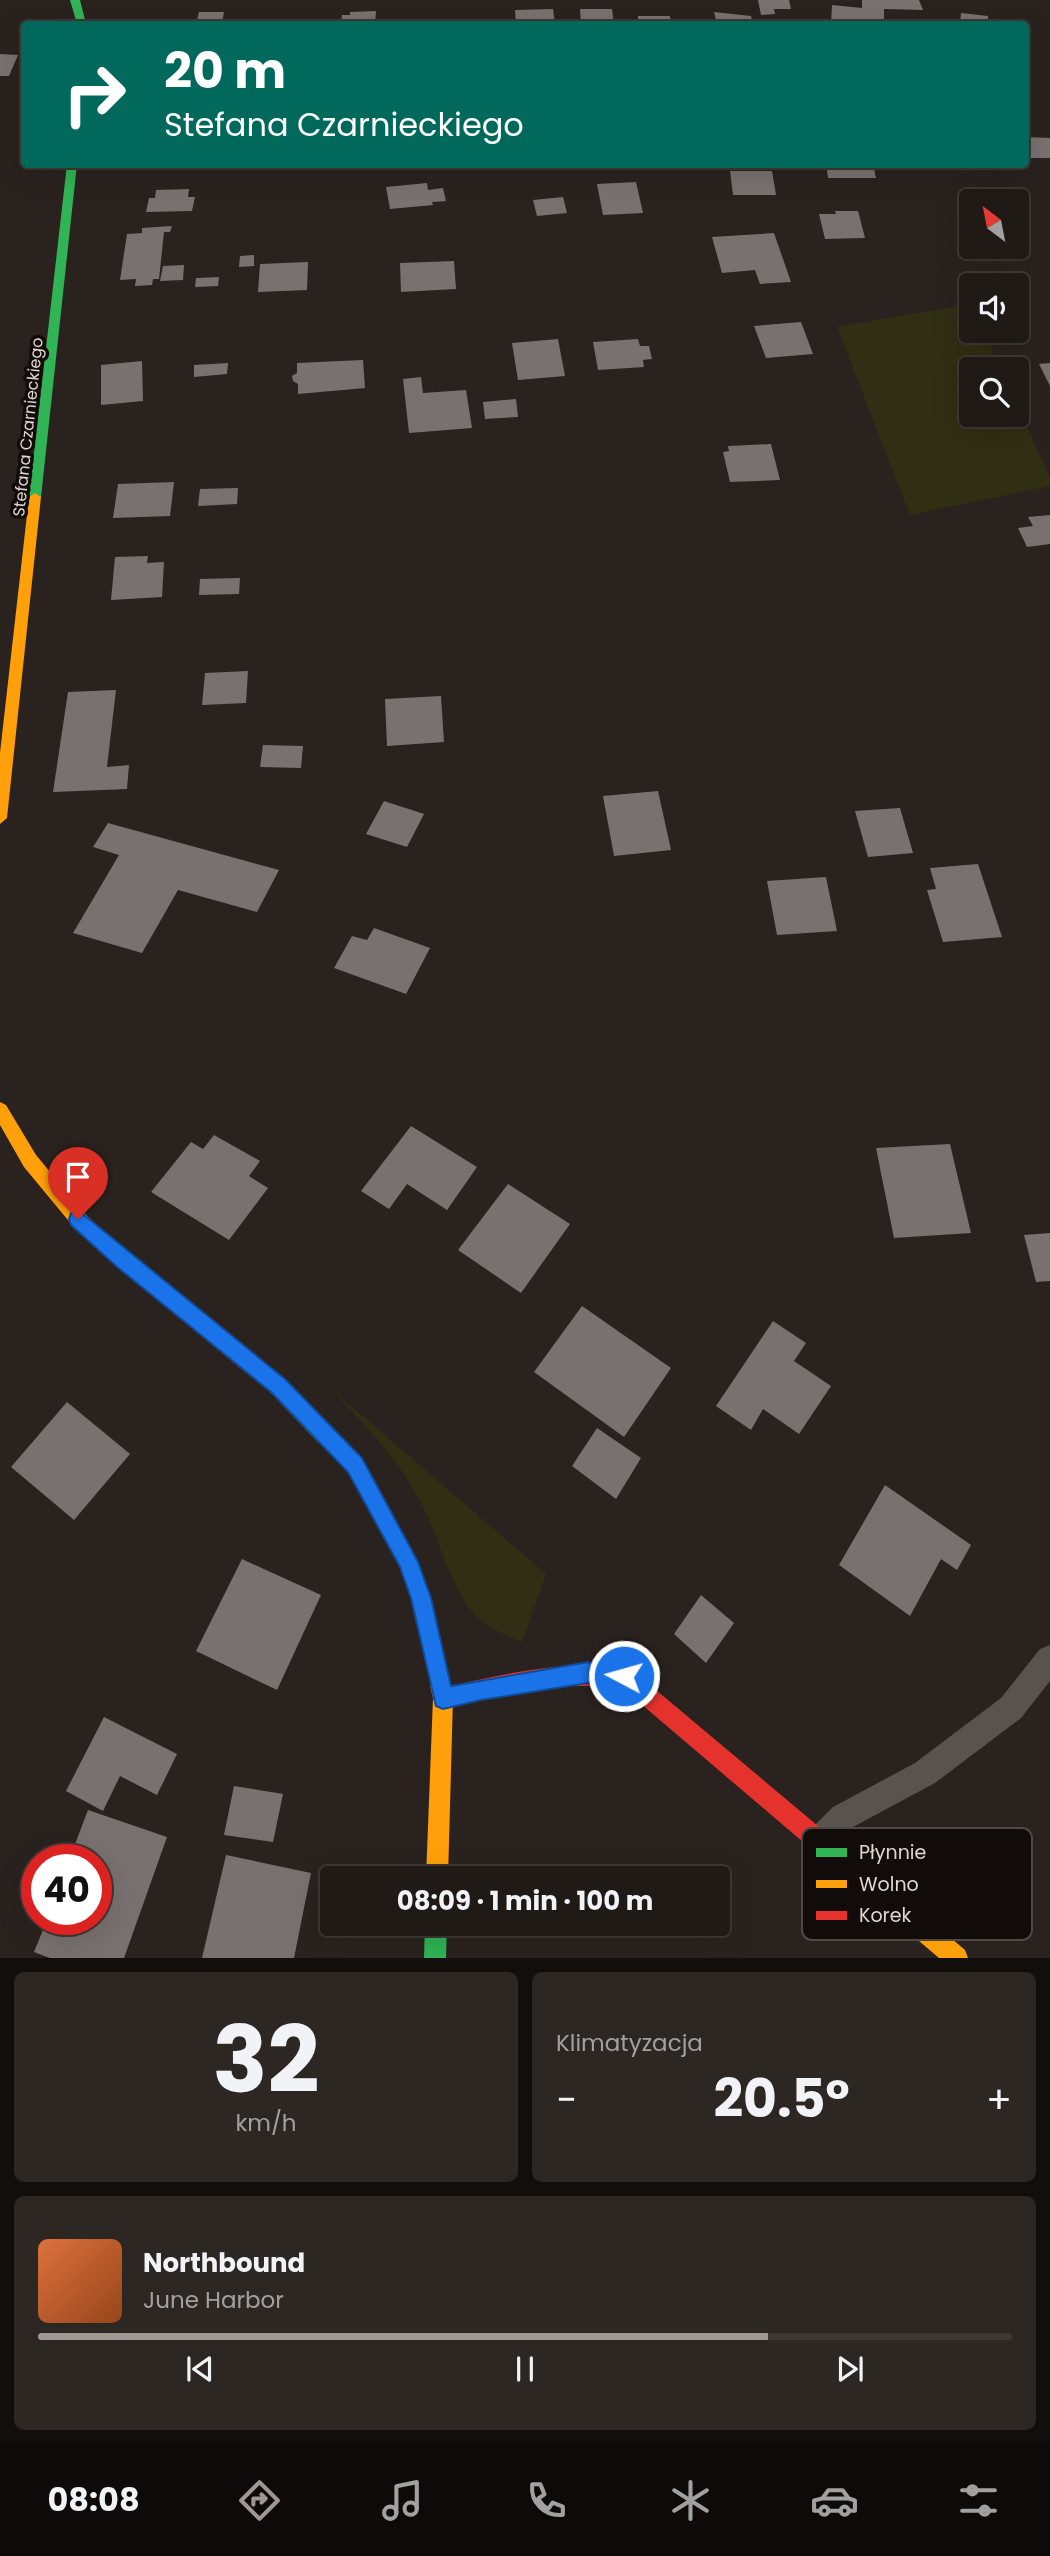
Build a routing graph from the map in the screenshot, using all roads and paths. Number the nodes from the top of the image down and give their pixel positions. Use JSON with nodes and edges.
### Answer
{"nodes":[{"id":1,"x":75,"y":0,"type":"edge"},
{"id":2,"x":81,"y":21,"type":"edge"},
{"id":3,"x":72,"y":168,"type":"edge"},
{"id":4,"x":0,"y":818,"type":"edge"},
{"id":5,"x":0,"y":1110,"type":"edge"},
{"id":6,"x":1050,"y":1659,"type":"edge"},
{"id":7,"x":443,"y":1698,"type":"junction"},
{"id":8,"x":832,"y":1828,"type":"edge"},
{"id":9,"x":802,"y":1829,"type":"edge"},
{"id":10,"x":438,"y":1866,"type":"edge"},
{"id":11,"x":436,"y":1936,"type":"edge"},
{"id":12,"x":935,"y":1940,"type":"edge"},
{"id":13,"x":435,"y":1958,"type":"edge"},
{"id":14,"x":957,"y":1958,"type":"edge"}],
"edges":[{"from":1,"to":2,"type":"street"},
{"from":3,"to":4,"type":"street","name":"Stefana Czarnieckiego"},
{"from":5,"to":7,"type":"street"},
{"from":6,"to":8,"type":"lane"},
{"from":7,"to":9,"type":"street"},
{"from":7,"to":10,"type":"street"},
{"from":11,"to":13,"type":"street"},
{"from":12,"to":14,"type":"street"}]}
